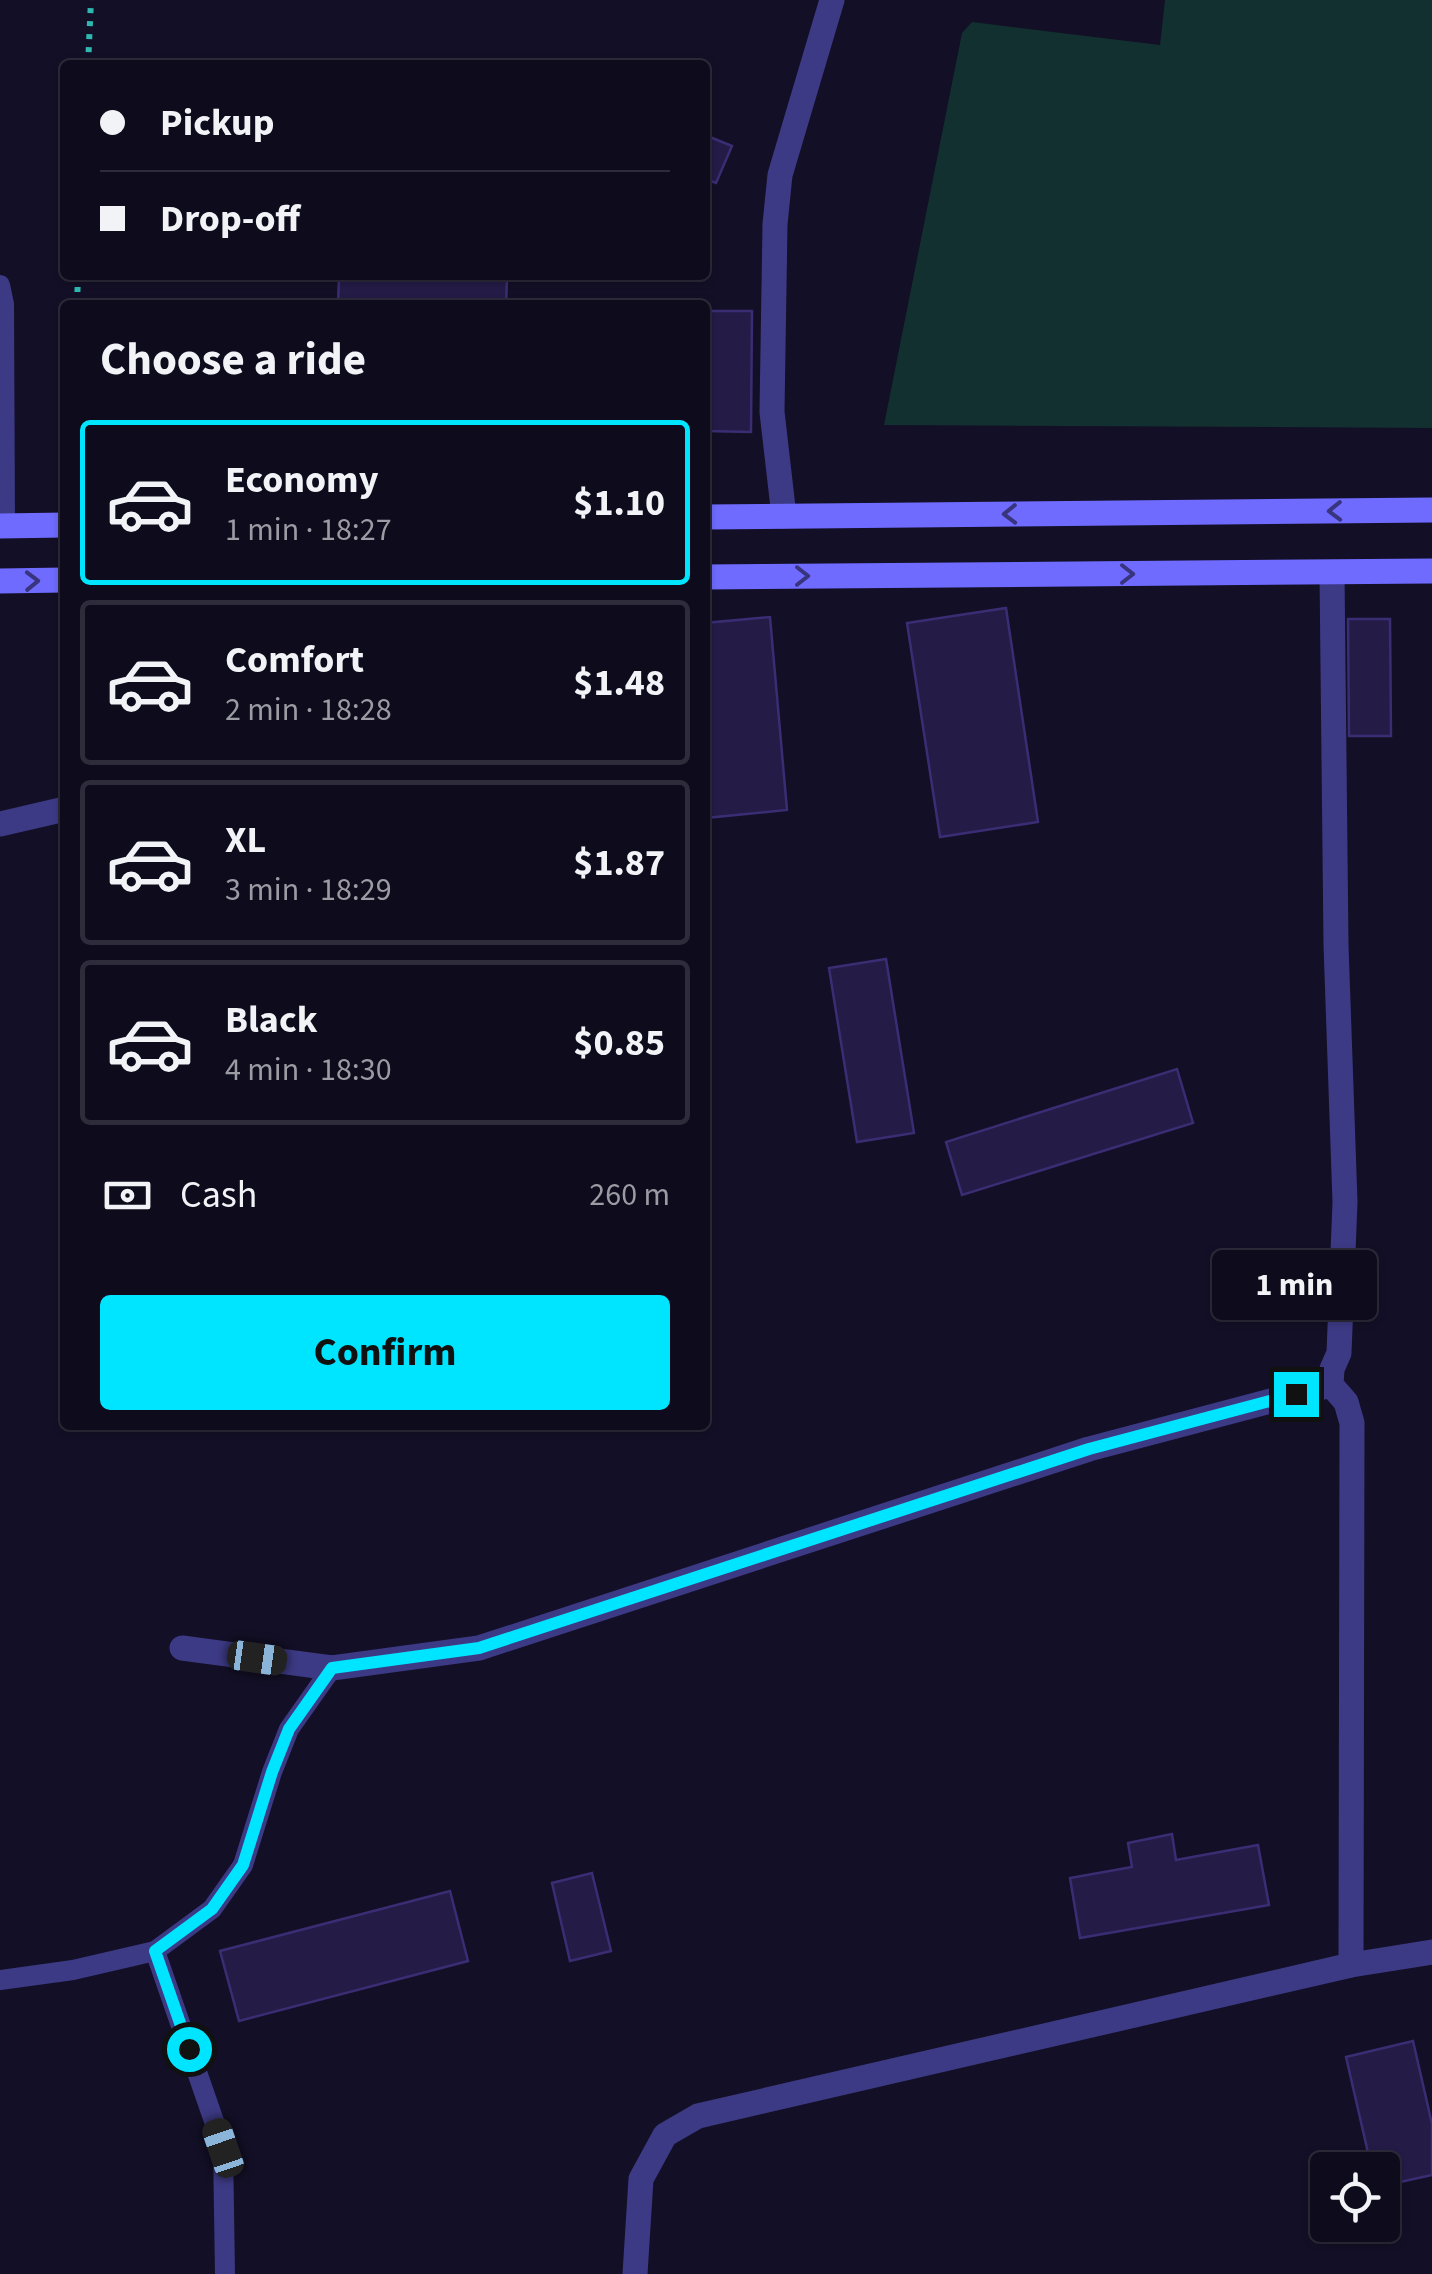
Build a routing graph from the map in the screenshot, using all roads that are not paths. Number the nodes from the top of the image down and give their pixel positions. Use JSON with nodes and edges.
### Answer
{"nodes":[{"id":1,"x":832,"y":0,"type":"edge"},
{"id":2,"x":0,"y":285,"type":"edge"},
{"id":3,"x":1432,"y":510,"type":"edge"},
{"id":4,"x":784,"y":516,"type":"junction"},
{"id":5,"x":710,"y":517,"type":"edge"},
{"id":6,"x":60,"y":525,"type":"edge"},
{"id":7,"x":3,"y":526,"type":"edge"},
{"id":8,"x":1432,"y":571,"type":"edge"},
{"id":9,"x":1332,"y":573,"type":"junction"},
{"id":10,"x":710,"y":577,"type":"edge"},
{"id":11,"x":60,"y":580,"type":"edge"},
{"id":12,"x":0,"y":581,"type":"edge"},
{"id":13,"x":60,"y":811,"type":"edge"},
{"id":14,"x":0,"y":824,"type":"edge"},
{"id":15,"x":1330,"y":1385,"type":"junction"},
{"id":16,"x":182,"y":1648,"type":"dead end"},
{"id":17,"x":332,"y":1668,"type":"junction"},
{"id":18,"x":155,"y":1951,"type":"junction"},
{"id":19,"x":1432,"y":1952,"type":"edge"},
{"id":20,"x":1351,"y":1966,"type":"junction"},
{"id":21,"x":0,"y":1980,"type":"edge"},
{"id":22,"x":225,"y":2274,"type":"edge"},
{"id":23,"x":635,"y":2274,"type":"edge"}],
"edges":[{"from":1,"to":4,"type":"street"},
{"from":2,"to":7,"type":"lane"},
{"from":3,"to":4,"type":"main road","one_way":true},
{"from":4,"to":5,"type":"main road"},
{"from":6,"to":7,"type":"main road"},
{"from":8,"to":9,"type":"main road"},
{"from":10,"to":9,"type":"main road","one_way":true},
{"from":9,"to":15,"type":"street"},
{"from":12,"to":11,"type":"main road","one_way":true},
{"from":13,"to":14,"type":"street"},
{"from":15,"to":17,"type":"street"},
{"from":15,"to":20,"type":"street"},
{"from":16,"to":17,"type":"street"},
{"from":17,"to":18,"type":"lane"},
{"from":18,"to":21,"type":"lane"},
{"from":18,"to":22,"type":"lane"},
{"from":19,"to":20,"type":"street"},
{"from":20,"to":23,"type":"street"}]}
